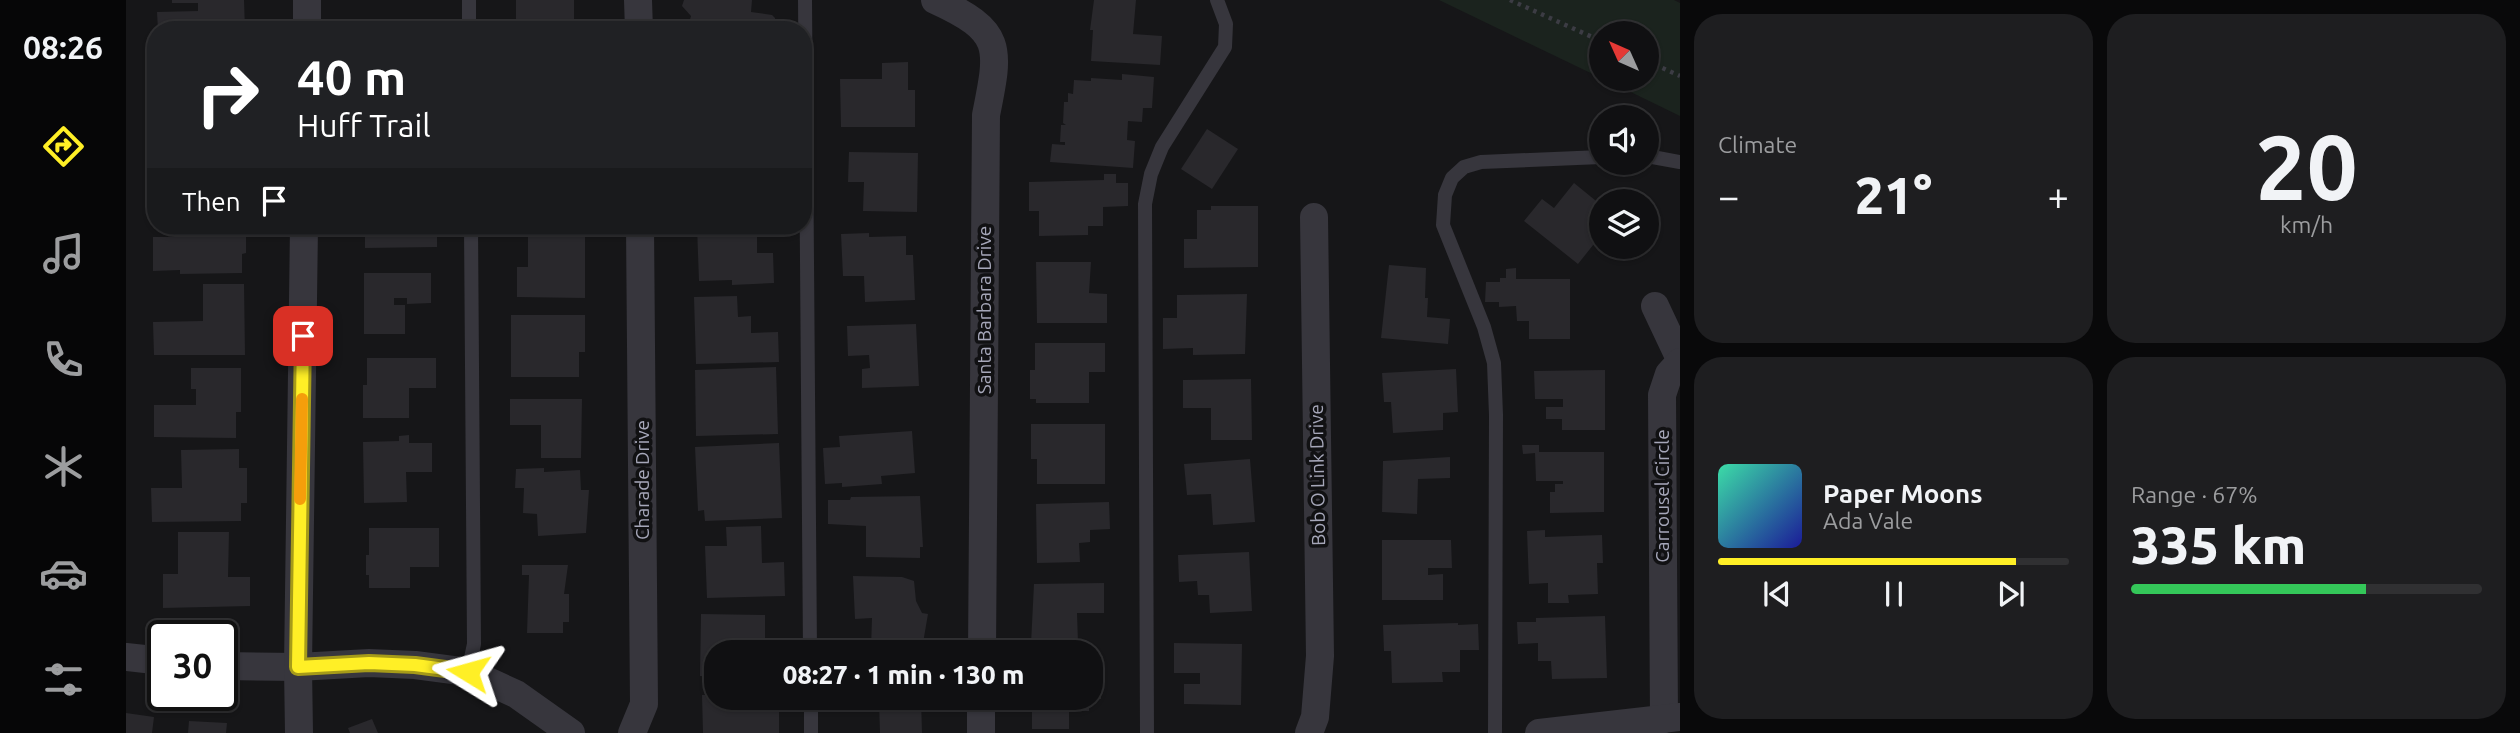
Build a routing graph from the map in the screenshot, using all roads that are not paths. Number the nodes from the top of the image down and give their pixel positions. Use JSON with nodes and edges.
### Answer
{"nodes":[{"id":1,"x":307,"y":0,"type":"edge"},
{"id":2,"x":468,"y":0,"type":"edge"},
{"id":3,"x":639,"y":0,"type":"edge"},
{"id":4,"x":805,"y":0,"type":"edge"},
{"id":5,"x":935,"y":0,"type":"edge"},
{"id":6,"x":1217,"y":0,"type":"edge"},
{"id":7,"x":307,"y":21,"type":"edge"},
{"id":8,"x":469,"y":21,"type":"edge"},
{"id":9,"x":639,"y":21,"type":"edge"},
{"id":10,"x":805,"y":21,"type":"edge"},
{"id":11,"x":1589,"y":158,"type":"edge"},
{"id":12,"x":1659,"y":158,"type":"edge"},
{"id":13,"x":1680,"y":162,"type":"edge"},
{"id":14,"x":1314,"y":217,"type":"dead end"},
{"id":15,"x":304,"y":235,"type":"edge"},
{"id":16,"x":471,"y":235,"type":"edge"},
{"id":17,"x":640,"y":235,"type":"edge"},
{"id":18,"x":807,"y":235,"type":"edge"},
{"id":19,"x":1655,"y":306,"type":"dead end"},
{"id":20,"x":1680,"y":361,"type":"edge"},
{"id":21,"x":810,"y":640,"type":"edge"},
{"id":22,"x":982,"y":640,"type":"edge"},
{"id":23,"x":126,"y":657,"type":"edge"},
{"id":24,"x":147,"y":659,"type":"edge"},
{"id":25,"x":238,"y":666,"type":"edge"},
{"id":26,"x":298,"y":667,"type":"junction"},
{"id":27,"x":468,"y":672,"type":"junction"},
{"id":28,"x":811,"y":710,"type":"edge"},
{"id":29,"x":981,"y":710,"type":"edge"},
{"id":30,"x":1672,"y":718,"type":"edge"},
{"id":31,"x":299,"y":733,"type":"edge"},
{"id":32,"x":571,"y":733,"type":"edge"},
{"id":33,"x":632,"y":733,"type":"edge"},
{"id":34,"x":811,"y":733,"type":"edge"},
{"id":35,"x":981,"y":733,"type":"edge"},
{"id":36,"x":1147,"y":733,"type":"edge"},
{"id":37,"x":1309,"y":733,"type":"edge"},
{"id":38,"x":1495,"y":733,"type":"edge"},
{"id":39,"x":1539,"y":733,"type":"edge"}],
"edges":[{"from":1,"to":7,"type":"street"},
{"from":2,"to":8,"type":"lane"},
{"from":3,"to":9,"type":"street"},
{"from":4,"to":10,"type":"lane"},
{"from":5,"to":22,"type":"street","name":"Santa Barbara Drive"},
{"from":6,"to":36,"type":"lane"},
{"from":11,"to":38,"type":"lane"},
{"from":12,"to":13,"type":"lane"},
{"from":14,"to":37,"type":"street","name":"Bob O Link Drive"},
{"from":15,"to":26,"type":"street"},
{"from":16,"to":27,"type":"lane"},
{"from":17,"to":33,"type":"street","name":"Charade Drive"},
{"from":18,"to":21,"type":"lane"},
{"from":19,"to":20,"type":"street","name":"Carrousel Circle"},
{"from":20,"to":30,"type":"street","name":"Carrousel Circle"},
{"from":23,"to":24,"type":"street"},
{"from":25,"to":26,"type":"street"},
{"from":26,"to":27,"type":"street"},
{"from":26,"to":31,"type":"street"},
{"from":27,"to":32,"type":"street"},
{"from":28,"to":34,"type":"lane"},
{"from":29,"to":35,"type":"street"},
{"from":30,"to":39,"type":"street"}]}
